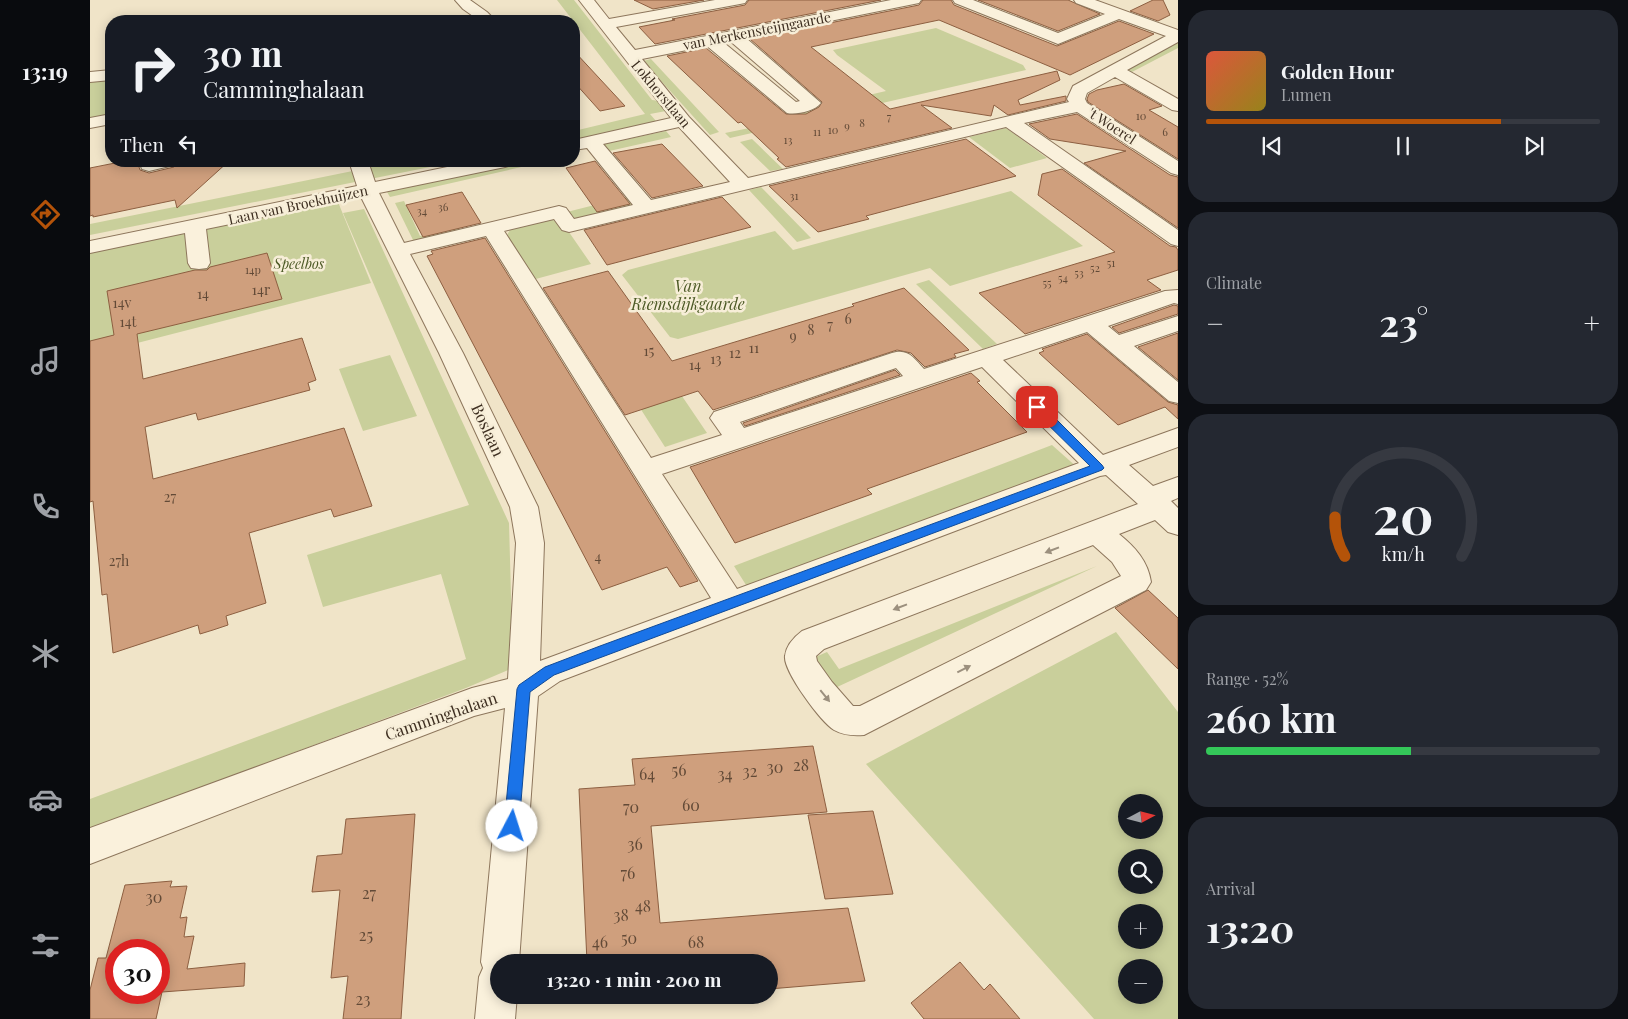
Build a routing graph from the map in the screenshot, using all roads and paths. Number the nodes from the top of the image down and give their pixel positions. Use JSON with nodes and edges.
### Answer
{"nodes":[{"id":1,"x":462,"y":0,"type":"edge"},
{"id":2,"x":586,"y":0,"type":"edge"},
{"id":3,"x":740,"y":0,"type":"edge"},
{"id":4,"x":914,"y":0,"type":"edge"},
{"id":5,"x":960,"y":0,"type":"edge"},
{"id":6,"x":987,"y":0,"type":"edge"},
{"id":7,"x":1081,"y":0,"type":"edge"},
{"id":8,"x":1117,"y":14,"type":"junction"},
{"id":9,"x":483,"y":15,"type":"edge"},
{"id":10,"x":604,"y":24,"type":"junction"},
{"id":11,"x":1073,"y":33,"type":"junction"},
{"id":12,"x":734,"y":36,"type":"junction"},
{"id":13,"x":1178,"y":36,"type":"edge"},
{"id":14,"x":710,"y":40,"type":"junction"},
{"id":15,"x":630,"y":56,"type":"junction"},
{"id":16,"x":1114,"y":70,"type":"junction"},
{"id":17,"x":105,"y":76,"type":"edge"},
{"id":18,"x":90,"y":77,"type":"edge"},
{"id":19,"x":1080,"y":106,"type":"junction"},
{"id":20,"x":1178,"y":106,"type":"edge"},
{"id":21,"x":105,"y":120,"type":"edge"},
{"id":22,"x":683,"y":121,"type":"junction"},
{"id":23,"x":1011,"y":122,"type":"junction"},
{"id":24,"x":90,"y":123,"type":"edge"},
{"id":25,"x":583,"y":144,"type":"edge"},
{"id":26,"x":361,"y":167,"type":"edge"},
{"id":27,"x":468,"y":167,"type":"edge"},
{"id":28,"x":1178,"y":169,"type":"edge"},
{"id":29,"x":742,"y":183,"type":"junction"},
{"id":30,"x":368,"y":191,"type":"junction"},
{"id":31,"x":640,"y":200,"type":"junction"},
{"id":32,"x":195,"y":227,"type":"junction"},
{"id":33,"x":491,"y":228,"type":"junction"},
{"id":34,"x":1178,"y":240,"type":"edge"},
{"id":35,"x":90,"y":247,"type":"edge"},
{"id":36,"x":397,"y":252,"type":"junction"},
{"id":37,"x":199,"y":263,"type":"dead end"},
{"id":38,"x":1178,"y":297,"type":"edge"},
{"id":39,"x":1178,"y":323,"type":"edge"},
{"id":40,"x":1092,"y":324,"type":"junction"},
{"id":41,"x":1116,"y":344,"type":"junction"},
{"id":42,"x":986,"y":357,"type":"junction"},
{"id":43,"x":1178,"y":395,"type":"edge"},
{"id":44,"x":1178,"y":437,"type":"edge"},
{"id":45,"x":1104,"y":465,"type":"junction"},
{"id":46,"x":644,"y":470,"type":"junction"},
{"id":47,"x":1178,"y":487,"type":"edge"},
{"id":48,"x":1162,"y":510,"type":"edge"},
{"id":49,"x":1098,"y":532,"type":"junction"},
{"id":50,"x":730,"y":603,"type":"junction"},
{"id":51,"x":523,"y":689,"type":"junction"},
{"id":52,"x":90,"y":846,"type":"edge"},
{"id":53,"x":501,"y":954,"type":"edge"},
{"id":54,"x":496,"y":1004,"type":"edge"},
{"id":55,"x":495,"y":1019,"type":"edge"}],
"edges":[{"from":1,"to":9,"type":"street"},
{"from":2,"to":10,"type":"street","name":"Lokhorstlaan"},
{"from":3,"to":10,"type":"street"},
{"from":4,"to":12,"type":"street","name":"van Merkensteijngaarde"},
{"from":5,"to":11,"type":"street"},
{"from":6,"to":11,"type":"street"},
{"from":7,"to":8,"type":"street"},
{"from":8,"to":11,"type":"street"},
{"from":8,"to":13,"type":"street"},
{"from":10,"to":15,"type":"street","name":"Lokhorstlaan"},
{"from":12,"to":14,"type":"street","name":"van Merkensteijngaarde"},
{"from":12,"to":14,"type":"street"},
{"from":13,"to":16,"type":"street","name":"'t Woerel"},
{"from":14,"to":15,"type":"street","name":"van Merkensteijngaarde"},
{"from":15,"to":22,"type":"street","name":"Lokhorstlaan"},
{"from":16,"to":19,"type":"street","name":"'t Woerel"},
{"from":16,"to":20,"type":"street"},
{"from":17,"to":18,"type":"street"},
{"from":19,"to":23,"type":"street"},
{"from":19,"to":28,"type":"street","name":"'t Woerel"},
{"from":21,"to":24,"type":"street"},
{"from":22,"to":25,"type":"street"},
{"from":22,"to":29,"type":"street","name":"Lokhorstlaan"},
{"from":23,"to":29,"type":"street"},
{"from":23,"to":34,"type":"street"},
{"from":25,"to":31,"type":"street"},
{"from":26,"to":30,"type":"street","name":"Boslaan"},
{"from":27,"to":30,"type":"street","name":"Laan van Broekhuijzen"},
{"from":29,"to":31,"type":"street"},
{"from":30,"to":32,"type":"street","name":"Laan van Broekhuijzen"},
{"from":30,"to":36,"type":"street","name":"Boslaan"},
{"from":31,"to":33,"type":"street"},
{"from":32,"to":35,"type":"street","name":"Laan van Broekhuijzen"},
{"from":32,"to":37,"type":"street"},
{"from":33,"to":36,"type":"street"},
{"from":33,"to":46,"type":"street"},
{"from":36,"to":51,"type":"street","name":"Boslaan"},
{"from":38,"to":40,"type":"street"},
{"from":39,"to":41,"type":"street"},
{"from":40,"to":41,"type":"street"},
{"from":40,"to":42,"type":"street"},
{"from":41,"to":43,"type":"street"},
{"from":42,"to":45,"type":"street"},
{"from":42,"to":46,"type":"street"},
{"from":44,"to":45,"type":"street","name":"Camminghalaan"},
{"from":45,"to":48,"type":"street"},
{"from":45,"to":50,"type":"street","name":"Camminghalaan"},
{"from":46,"to":50,"type":"street"},
{"from":47,"to":48,"type":"street"},
{"from":48,"to":49,"type":"street"},
{"from":49,"to":49,"type":"street","one_way":true},
{"from":50,"to":51,"type":"street","name":"Camminghalaan"},
{"from":51,"to":52,"type":"street","name":"Camminghalaan"},
{"from":51,"to":53,"type":"street","name":"Boslaan"},
{"from":54,"to":55,"type":"street"}]}
